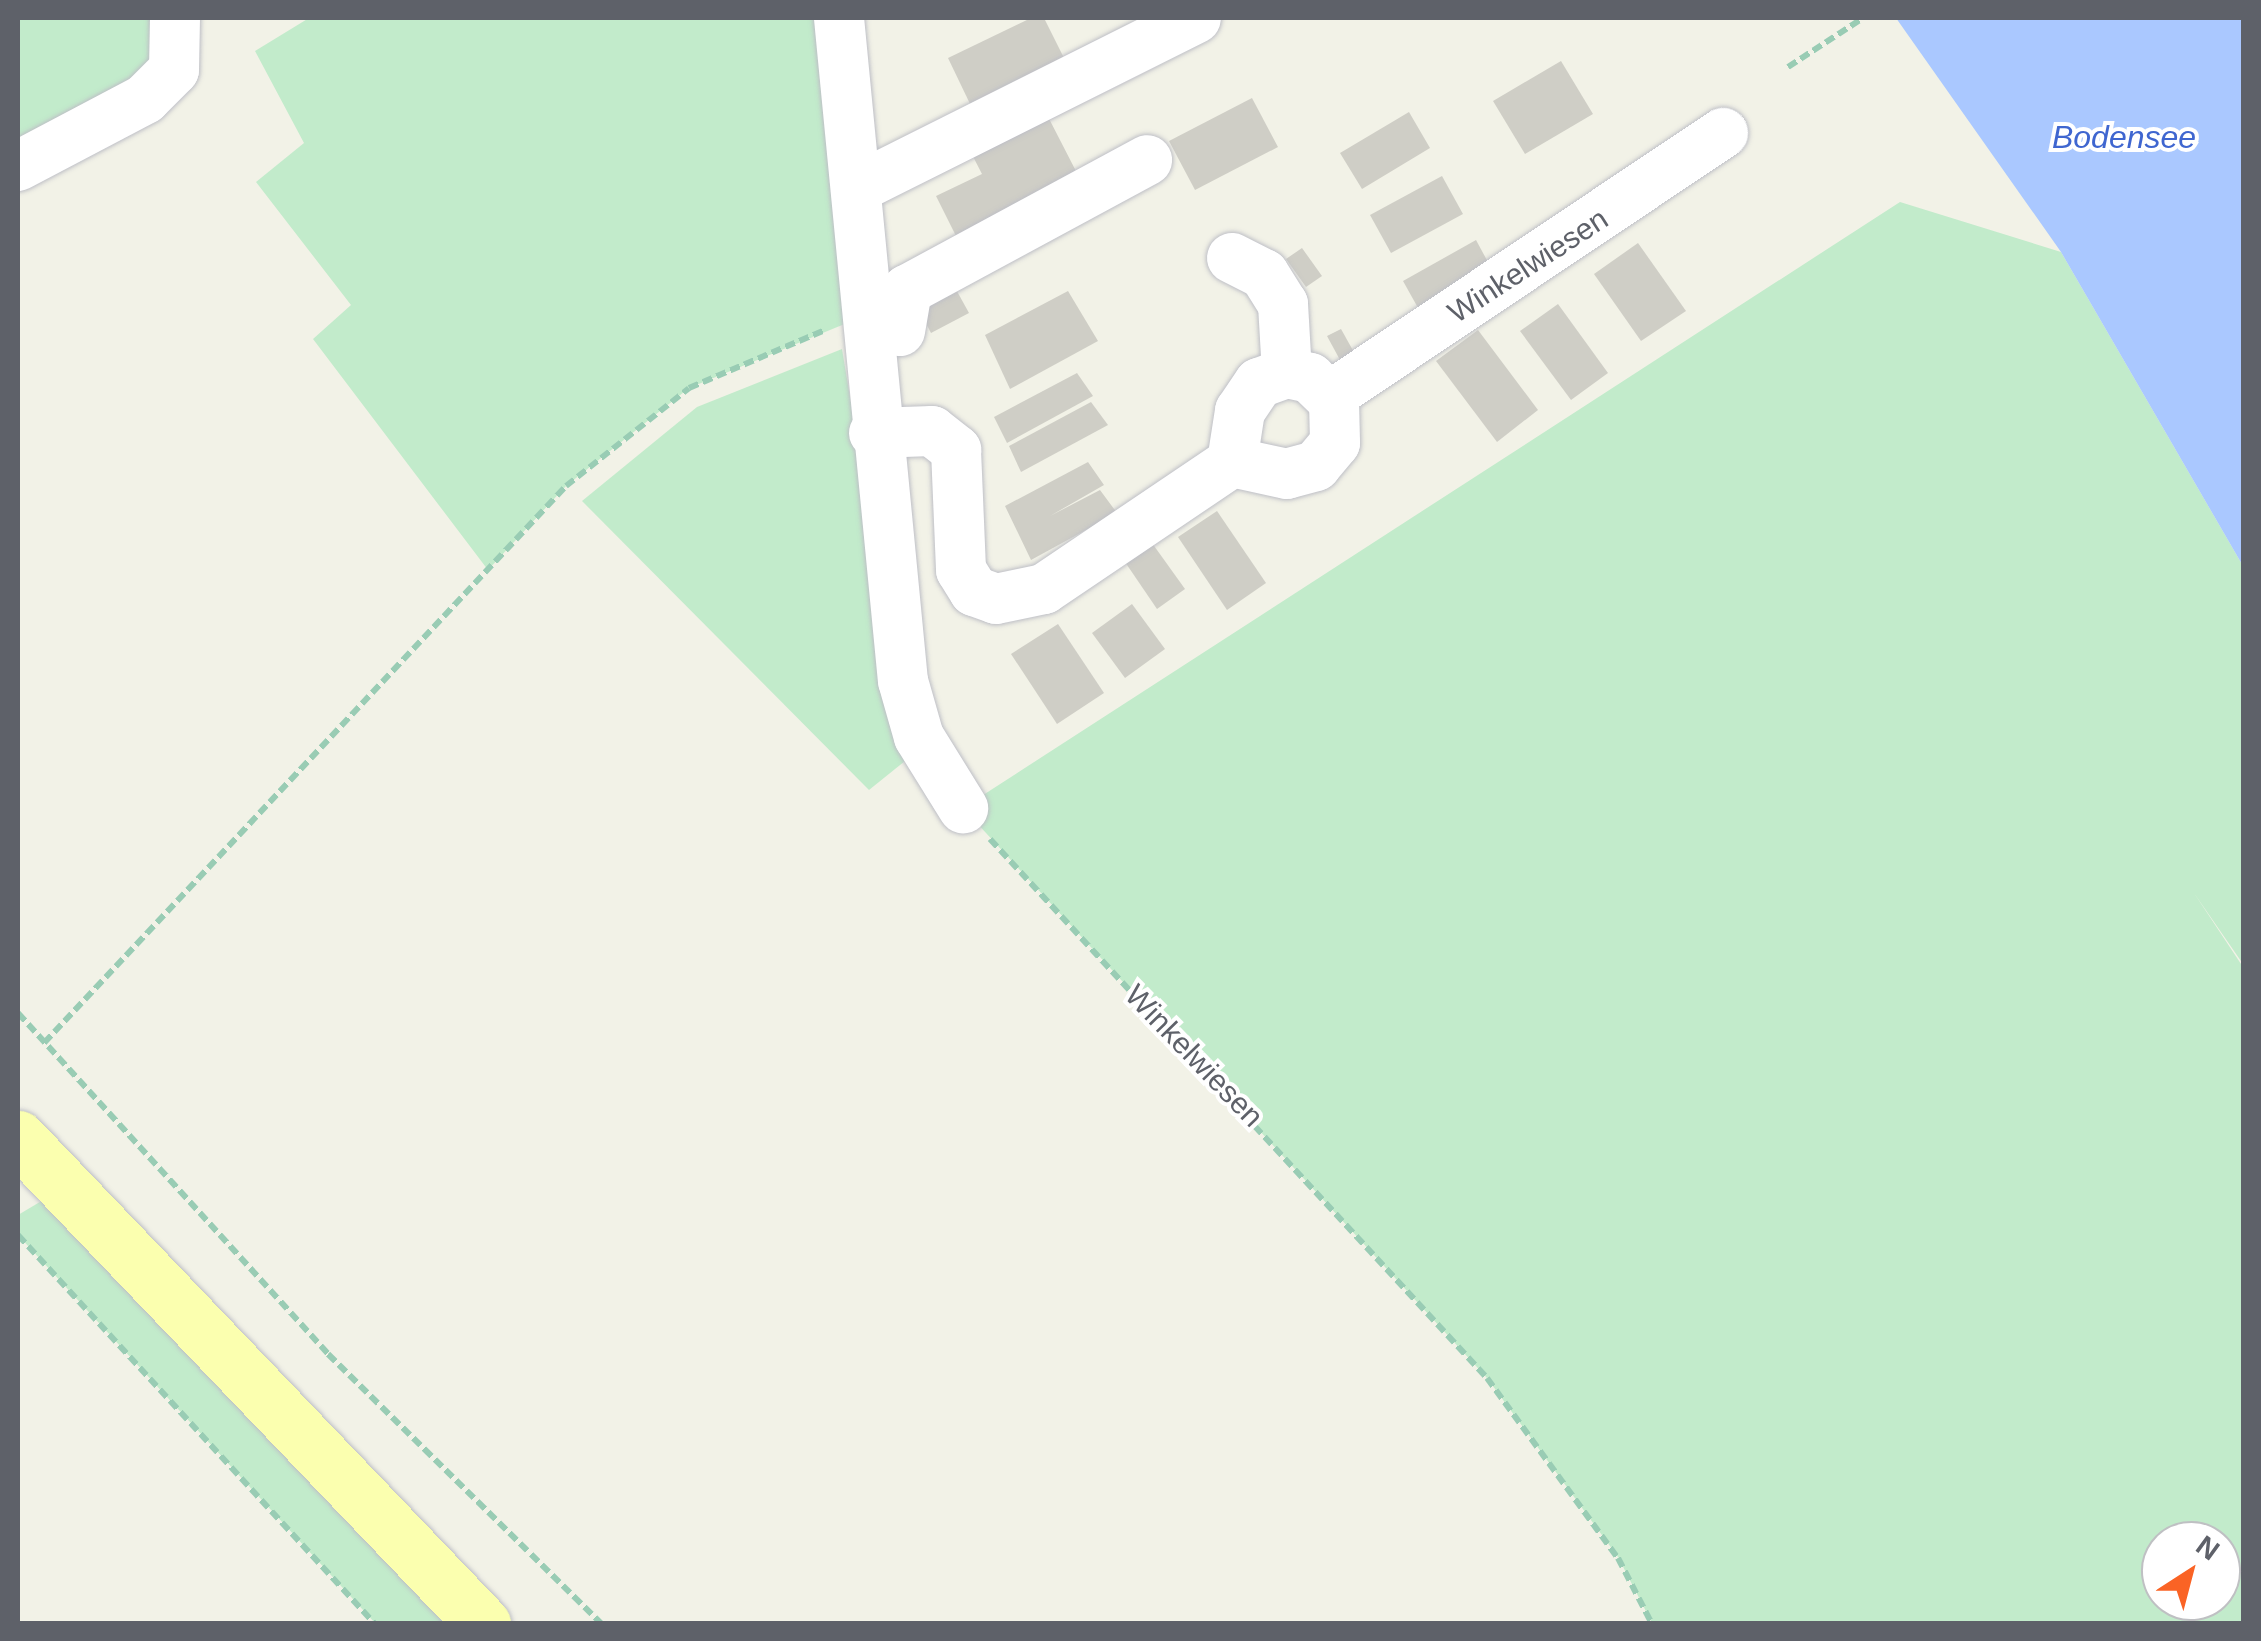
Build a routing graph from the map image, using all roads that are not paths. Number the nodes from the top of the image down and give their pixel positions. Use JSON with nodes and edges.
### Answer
{"nodes":[{"id":1,"x":175,"y":18,"type":"edge"},
{"id":2,"x":840,"y":18,"type":"edge"},
{"id":3,"x":1196,"y":18,"type":"edge"},
{"id":4,"x":1723,"y":133,"type":"dead end"},
{"id":5,"x":1148,"y":160,"type":"dead end"},
{"id":6,"x":18,"y":166,"type":"edge"},
{"id":7,"x":857,"y":188,"type":"junction"},
{"id":8,"x":1232,"y":258,"type":"dead end"},
{"id":9,"x":882,"y":324,"type":"junction"},
{"id":10,"x":1287,"y":373,"type":"junction"},
{"id":11,"x":1330,"y":396,"type":"junction"},
{"id":12,"x":874,"y":432,"type":"junction"},
{"id":13,"x":1232,"y":462,"type":"junction"},
{"id":14,"x":963,"y":808,"type":"road end"},
{"id":15,"x":18,"y":1138,"type":"edge"},
{"id":16,"x":482,"y":1624,"type":"edge"}],
"edges":[{"from":1,"to":6,"type":"street"},
{"from":2,"to":7,"type":"street"},
{"from":3,"to":7,"type":"street"},
{"from":4,"to":11,"type":"street","name":"Winkelwiesen"},
{"from":5,"to":9,"type":"street"},
{"from":7,"to":9,"type":"street"},
{"from":8,"to":10,"type":"street"},
{"from":9,"to":12,"type":"street"},
{"from":10,"to":11,"type":"street"},
{"from":10,"to":13,"type":"street"},
{"from":11,"to":13,"type":"street"},
{"from":12,"to":13,"type":"street"},
{"from":12,"to":14,"type":"street"},
{"from":15,"to":16,"type":"main road"}]}
